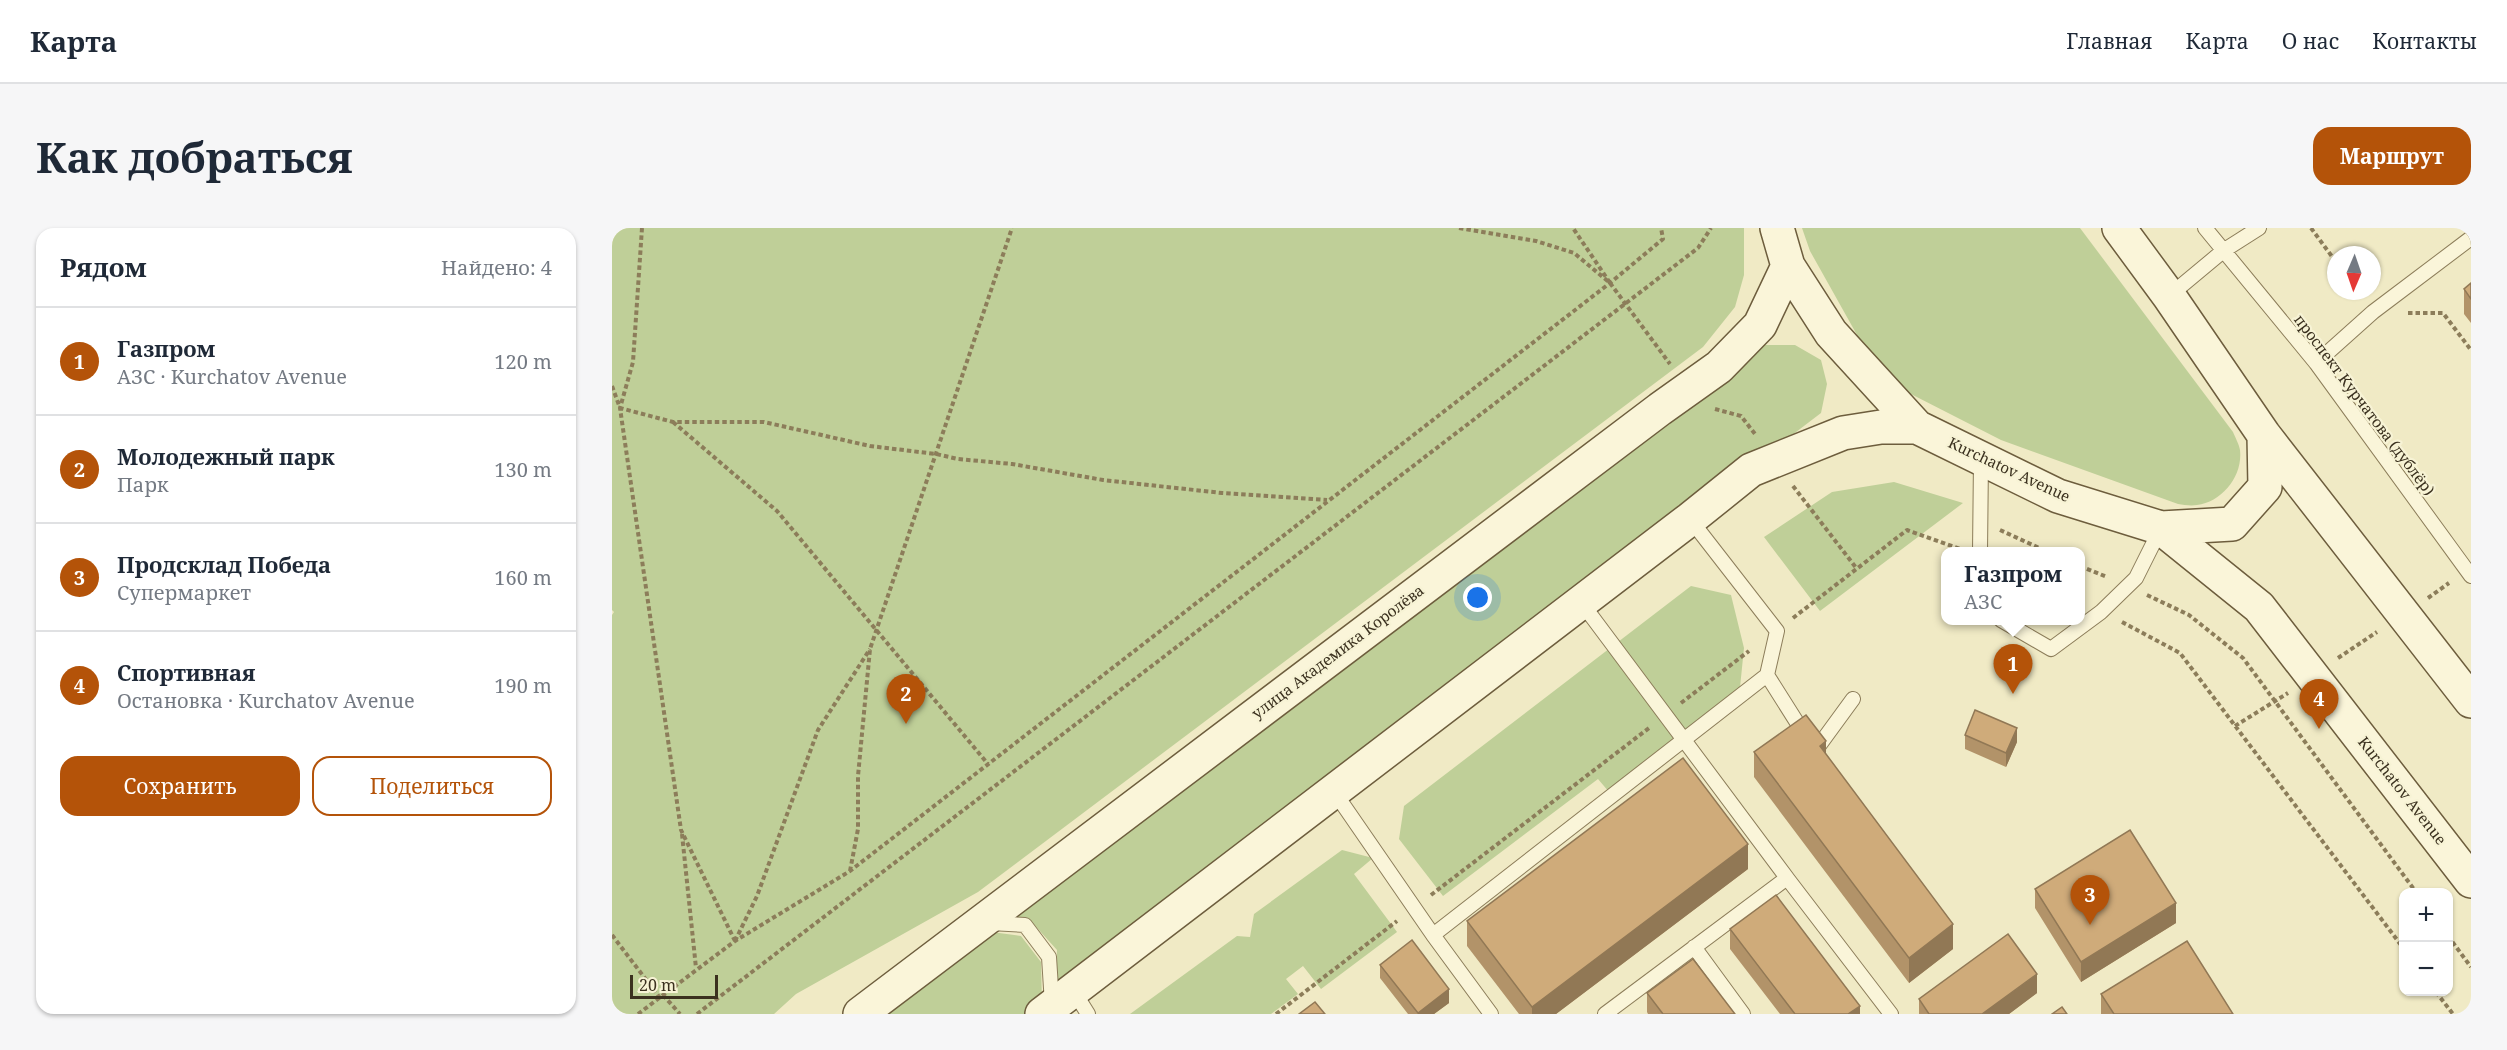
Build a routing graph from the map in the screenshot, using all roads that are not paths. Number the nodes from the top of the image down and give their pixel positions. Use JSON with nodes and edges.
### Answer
{"nodes":[{"id":1,"x":1777,"y":228,"type":"edge"},
{"id":2,"x":2118,"y":228,"type":"edge"},
{"id":3,"x":2205,"y":228,"type":"edge"},
{"id":4,"x":2259,"y":228,"type":"edge"},
{"id":5,"x":2471,"y":238,"type":"edge"},
{"id":6,"x":2223,"y":251,"type":"junction"},
{"id":7,"x":1788,"y":266,"type":"junction"},
{"id":8,"x":2169,"y":296,"type":"junction"},
{"id":9,"x":2316,"y":363,"type":"junction"},
{"id":10,"x":1917,"y":427,"type":"junction"},
{"id":11,"x":2264,"y":435,"type":"junction"},
{"id":12,"x":1981,"y":458,"type":"junction"},
{"id":13,"x":1690,"y":519,"type":"junction"},
{"id":14,"x":2161,"y":528,"type":"junction"},
{"id":15,"x":1980,"y":547,"type":"edge"},
{"id":16,"x":2469,"y":573,"type":"edge"},
{"id":17,"x":1581,"y":602,"type":"junction"},
{"id":18,"x":2085,"y":624,"type":"edge"},
{"id":19,"x":2008,"y":625,"type":"edge"},
{"id":20,"x":2083,"y":625,"type":"edge"},
{"id":21,"x":1767,"y":675,"type":"junction"},
{"id":22,"x":1853,"y":699,"type":"dead end"},
{"id":23,"x":2471,"y":701,"type":"edge"},
{"id":24,"x":1684,"y":740,"type":"junction"},
{"id":25,"x":1333,"y":790,"type":"junction"},
{"id":26,"x":1787,"y":878,"type":"junction"},
{"id":27,"x":2471,"y":881,"type":"edge"},
{"id":28,"x":981,"y":922,"type":"junction"},
{"id":29,"x":1433,"y":935,"type":"junction"},
{"id":30,"x":1694,"y":947,"type":"junction"},
{"id":31,"x":1064,"y":1006,"type":"edge"},
{"id":32,"x":1609,"y":1013,"type":"edge"},
{"id":33,"x":860,"y":1014,"type":"edge"},
{"id":34,"x":1491,"y":1014,"type":"edge"},
{"id":35,"x":1743,"y":1014,"type":"edge"},
{"id":36,"x":1891,"y":1014,"type":"edge"}],
"edges":[{"from":1,"to":7,"type":"main road","name":"Kurchatov Avenue"},
{"from":2,"to":8,"type":"main road"},
{"from":3,"to":6,"type":"lane","name":"проспект Курчатова (дублёр)"},
{"from":4,"to":6,"type":"lane"},
{"from":5,"to":9,"type":"lane"},
{"from":6,"to":8,"type":"lane"},
{"from":6,"to":9,"type":"lane","name":"проспект Курчатова (дублёр)"},
{"from":7,"to":10,"type":"main road","name":"Kurchatov Avenue"},
{"from":7,"to":28,"type":"main road","name":"улица Академика Королёва"},
{"from":8,"to":11,"type":"main road"},
{"from":9,"to":16,"type":"lane","name":"проспект Курчатова (дублёр)"},
{"from":10,"to":12,"type":"main road","name":"Kurchatov Avenue"},
{"from":10,"to":13,"type":"main road"},
{"from":11,"to":14,"type":"main road"},
{"from":11,"to":23,"type":"main road"},
{"from":12,"to":14,"type":"main road","name":"Kurchatov Avenue"},
{"from":12,"to":15,"type":"lane"},
{"from":13,"to":17,"type":"main road"},
{"from":13,"to":21,"type":"lane"},
{"from":14,"to":18,"type":"lane"},
{"from":14,"to":27,"type":"main road","name":"Kurchatov Avenue"},
{"from":17,"to":24,"type":"lane"},
{"from":17,"to":25,"type":"main road"},
{"from":19,"to":20,"type":"lane"},
{"from":21,"to":22,"type":"lane"},
{"from":21,"to":24,"type":"lane"},
{"from":24,"to":26,"type":"lane"},
{"from":24,"to":29,"type":"lane"},
{"from":25,"to":29,"type":"lane"},
{"from":25,"to":31,"type":"main road"},
{"from":26,"to":30,"type":"lane"},
{"from":26,"to":36,"type":"lane"},
{"from":28,"to":31,"type":"lane"},
{"from":28,"to":33,"type":"main road","name":"улица Академика Королёва"},
{"from":29,"to":34,"type":"lane"},
{"from":30,"to":32,"type":"lane"},
{"from":30,"to":35,"type":"lane"}]}
